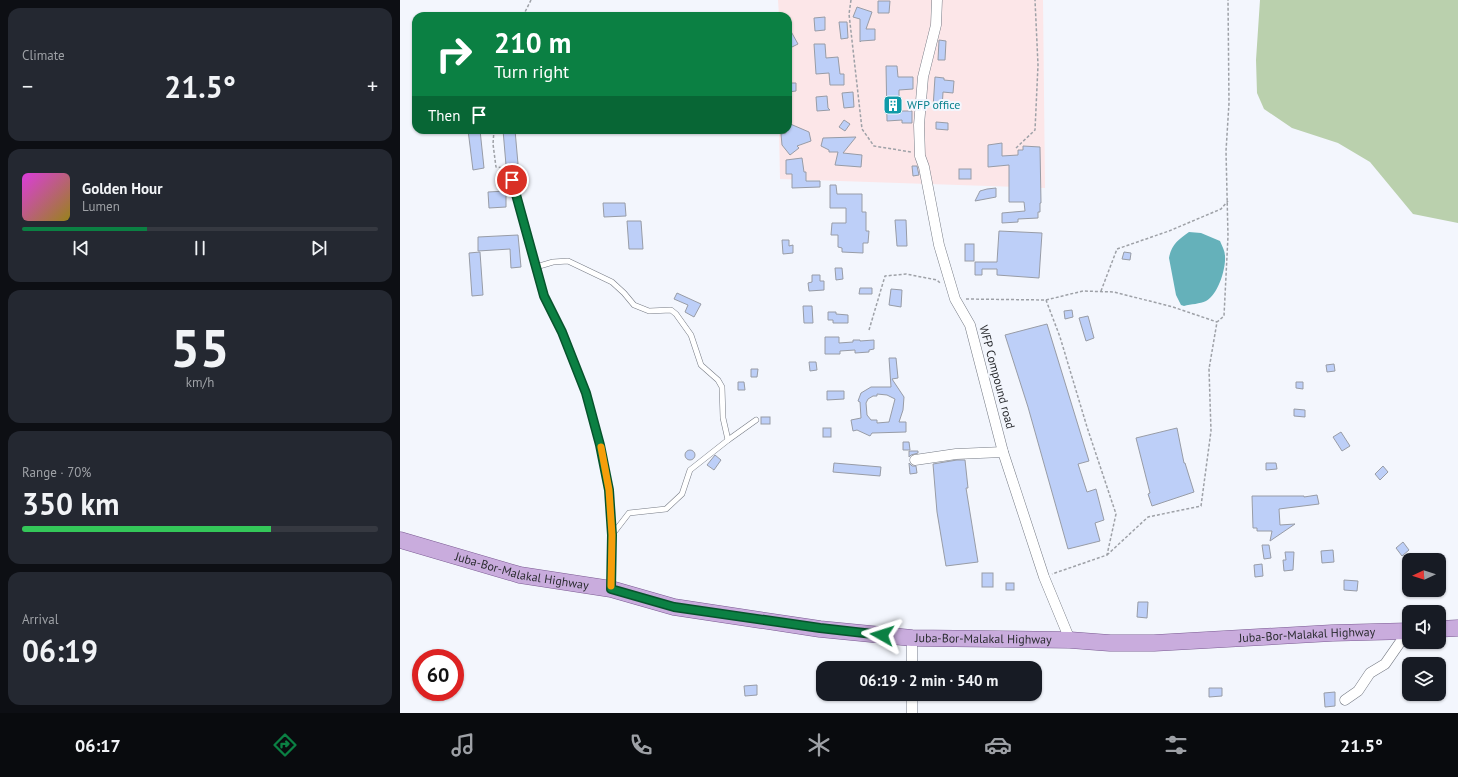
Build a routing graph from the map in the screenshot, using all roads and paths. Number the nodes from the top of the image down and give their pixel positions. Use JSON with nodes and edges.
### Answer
{"nodes":[{"id":1,"x":531,"y":0,"type":"edge"},
{"id":2,"x":851,"y":0,"type":"edge"},
{"id":3,"x":937,"y":0,"type":"edge"},
{"id":4,"x":1035,"y":0,"type":"edge"},
{"id":5,"x":1228,"y":0,"type":"edge"},
{"id":6,"x":525,"y":12,"type":"edge"},
{"id":7,"x":494,"y":134,"type":"edge"},
{"id":8,"x":1016,"y":148,"type":"dead end"},
{"id":9,"x":920,"y":156,"type":"junction"},
{"id":10,"x":509,"y":170,"type":"joint"},
{"id":11,"x":1228,"y":201,"type":"junction"},
{"id":12,"x":536,"y":267,"type":"junction"},
{"id":13,"x":942,"y":285,"type":"dead end"},
{"id":14,"x":1102,"y":291,"type":"junction"},
{"id":15,"x":955,"y":299,"type":"junction"},
{"id":16,"x":1046,"y":300,"type":"junction"},
{"id":17,"x":1216,"y":322,"type":"junction"},
{"id":18,"x":869,"y":330,"type":"dead end"},
{"id":19,"x":756,"y":420,"type":"dead end"},
{"id":20,"x":728,"y":440,"type":"junction"},
{"id":21,"x":1003,"y":452,"type":"junction"},
{"id":22,"x":915,"y":460,"type":"dead end"},
{"id":23,"x":612,"y":535,"type":"junction"},
{"id":24,"x":400,"y":540,"type":"edge"},
{"id":25,"x":1107,"y":555,"type":"junction"},
{"id":26,"x":1044,"y":577,"type":"junction"},
{"id":27,"x":611,"y":589,"type":"junction"},
{"id":28,"x":1458,"y":628,"type":"edge"},
{"id":29,"x":1446,"y":629,"type":"edge"},
{"id":30,"x":1402,"y":631,"type":"edge"},
{"id":31,"x":912,"y":638,"type":"junction"},
{"id":32,"x":1070,"y":640,"type":"junction"},
{"id":33,"x":1402,"y":641,"type":"edge"},
{"id":34,"x":912,"y":661,"type":"edge"},
{"id":35,"x":1345,"y":700,"type":"dead end"},
{"id":36,"x":912,"y":701,"type":"edge"},
{"id":37,"x":912,"y":713,"type":"edge"}],
"edges":[{"from":1,"to":6,"type":"path"},
{"from":2,"to":9,"type":"path"},
{"from":3,"to":9,"type":"street","name":"WFP Compound road"},
{"from":4,"to":8,"type":"path"},
{"from":5,"to":11,"type":"path"},
{"from":7,"to":10,"type":"path"},
{"from":9,"to":15,"type":"street","name":"WFP Compound road"},
{"from":10,"to":12,"type":"lane"},
{"from":11,"to":14,"type":"path"},
{"from":11,"to":17,"type":"path"},
{"from":12,"to":20,"type":"lane"},
{"from":12,"to":23,"type":"lane"},
{"from":13,"to":18,"type":"path"},
{"from":14,"to":16,"type":"path"},
{"from":14,"to":17,"type":"path"},
{"from":15,"to":16,"type":"path"},
{"from":15,"to":21,"type":"street","name":"WFP Compound road"},
{"from":16,"to":25,"type":"path"},
{"from":17,"to":25,"type":"path"},
{"from":19,"to":20,"type":"lane"},
{"from":20,"to":23,"type":"lane"},
{"from":21,"to":22,"type":"street"},
{"from":21,"to":26,"type":"street","name":"WFP Compound road"},
{"from":23,"to":27,"type":"lane"},
{"from":24,"to":27,"type":"main road","name":"Juba-Bor-Malakal Highway"},
{"from":25,"to":26,"type":"path"},
{"from":26,"to":32,"type":"street","name":"WFP Compound road"},
{"from":27,"to":31,"type":"main road","name":"Juba-Bor-Malakal Highway"},
{"from":28,"to":29,"type":"main road"},
{"from":30,"to":32,"type":"main road","name":"Juba-Bor-Malakal Highway"},
{"from":31,"to":32,"type":"main road","name":"Juba-Bor-Malakal Highway"},
{"from":31,"to":34,"type":"street"},
{"from":33,"to":35,"type":"street"},
{"from":36,"to":37,"type":"street"}]}
